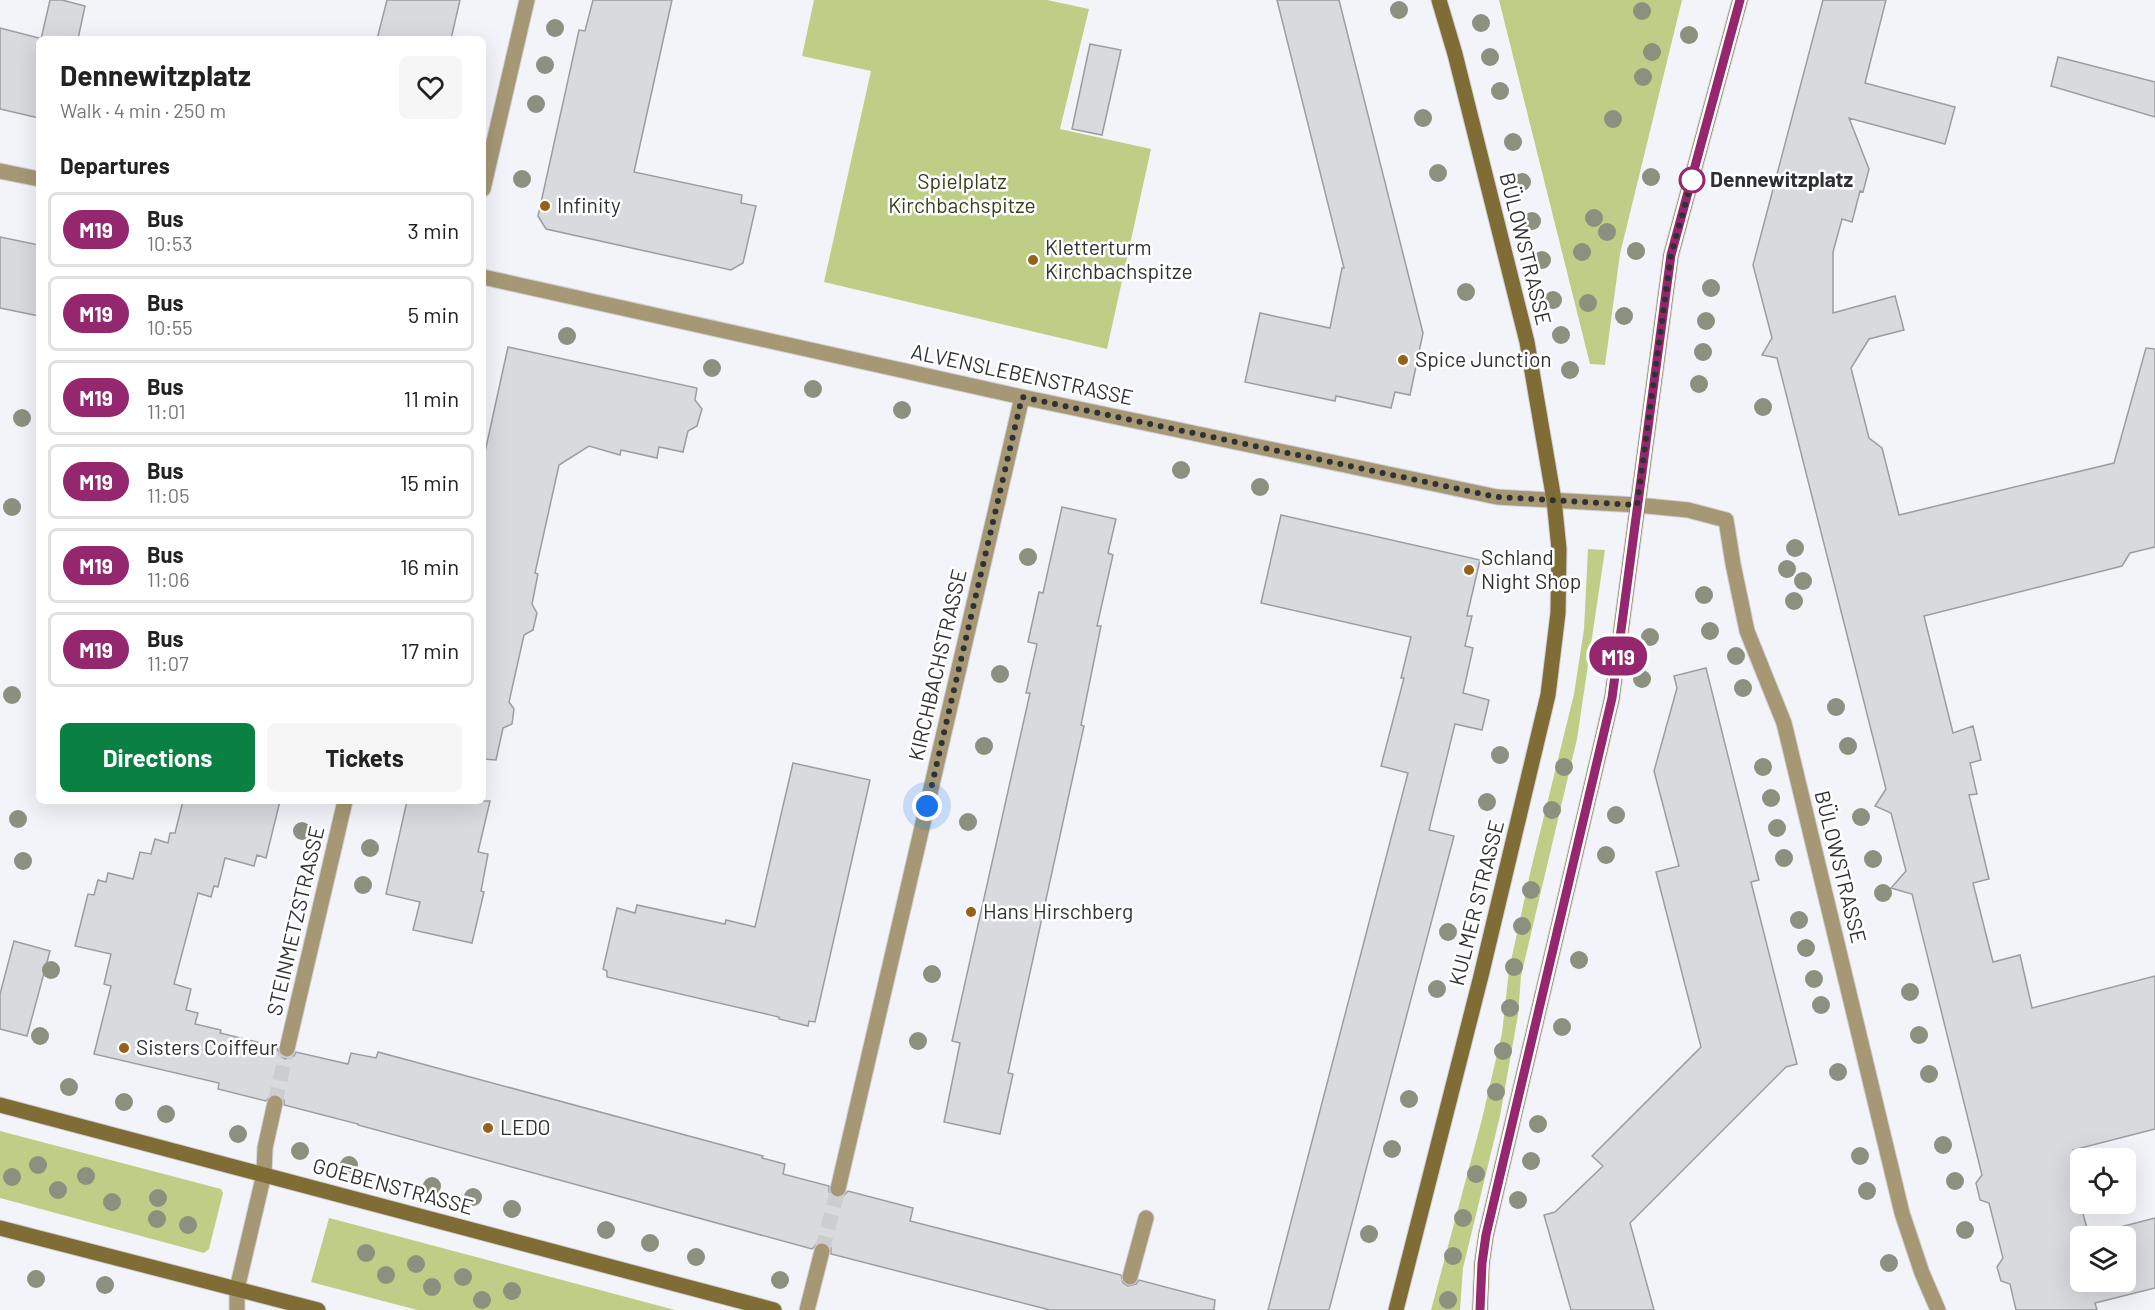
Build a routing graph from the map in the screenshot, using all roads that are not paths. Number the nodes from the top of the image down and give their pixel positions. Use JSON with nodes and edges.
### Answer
{"nodes":[{"id":1,"x":527,"y":0,"type":"edge"},
{"id":2,"x":1439,"y":0,"type":"edge"},
{"id":3,"x":1740,"y":0,"type":"edge"},
{"id":4,"x":0,"y":171,"type":"edge"},
{"id":5,"x":486,"y":176,"type":"edge"},
{"id":6,"x":36,"y":178,"type":"edge"},
{"id":7,"x":486,"y":278,"type":"edge"},
{"id":8,"x":1022,"y":397,"type":"junction"},
{"id":9,"x":1554,"y":500,"type":"junction"},
{"id":10,"x":1637,"y":505,"type":"junction"},
{"id":11,"x":344,"y":804,"type":"edge"},
{"id":12,"x":287,"y":1050,"type":"tunnel mouth"},
{"id":13,"x":274,"y":1103,"type":"tunnel mouth"},
{"id":14,"x":0,"y":1105,"type":"edge"},
{"id":15,"x":264,"y":1174,"type":"junction"},
{"id":16,"x":838,"y":1189,"type":"tunnel mouth"},
{"id":17,"x":1146,"y":1218,"type":"dead end"},
{"id":18,"x":0,"y":1228,"type":"edge"},
{"id":19,"x":822,"y":1251,"type":"tunnel mouth"},
{"id":20,"x":1130,"y":1278,"type":"dead end"},
{"id":21,"x":237,"y":1289,"type":"junction"},
{"id":22,"x":237,"y":1310,"type":"edge"},
{"id":23,"x":318,"y":1310,"type":"edge"},
{"id":24,"x":774,"y":1310,"type":"edge"},
{"id":25,"x":807,"y":1310,"type":"edge"},
{"id":26,"x":1396,"y":1310,"type":"edge"},
{"id":27,"x":1480,"y":1310,"type":"edge"},
{"id":28,"x":1938,"y":1310,"type":"edge"}],
"edges":[{"from":1,"to":5,"type":"street"},
{"from":2,"to":9,"type":"main road","name":"BÜLOWSTRASSE"},
{"from":3,"to":10,"type":"main road"},
{"from":4,"to":6,"type":"street"},
{"from":7,"to":8,"type":"street","name":"ALVENSLEBENSTRASSE"},
{"from":8,"to":9,"type":"street","name":"ALVENSLEBENSTRASSE"},
{"from":8,"to":16,"type":"street","name":"KIRCHBACHSTRASSE"},
{"from":9,"to":10,"type":"street","name":"BÜLOWSTRASSE"},
{"from":9,"to":26,"type":"main road","name":"KULMER STRASSE"},
{"from":10,"to":27,"type":"main road"},
{"from":10,"to":28,"type":"street","name":"BÜLOWSTRASSE"},
{"from":11,"to":12,"type":"street","name":"STEINMETZSTRASSE"},
{"from":13,"to":15,"type":"street"},
{"from":14,"to":15,"type":"main road","name":"GOEBENSTRASSE"},
{"from":15,"to":21,"type":"street"},
{"from":15,"to":24,"type":"main road","name":"GOEBENSTRASSE"},
{"from":17,"to":20,"type":"street"},
{"from":18,"to":21,"type":"main road"},
{"from":19,"to":25,"type":"street"},
{"from":21,"to":22,"type":"street"},
{"from":21,"to":23,"type":"main road"}]}
